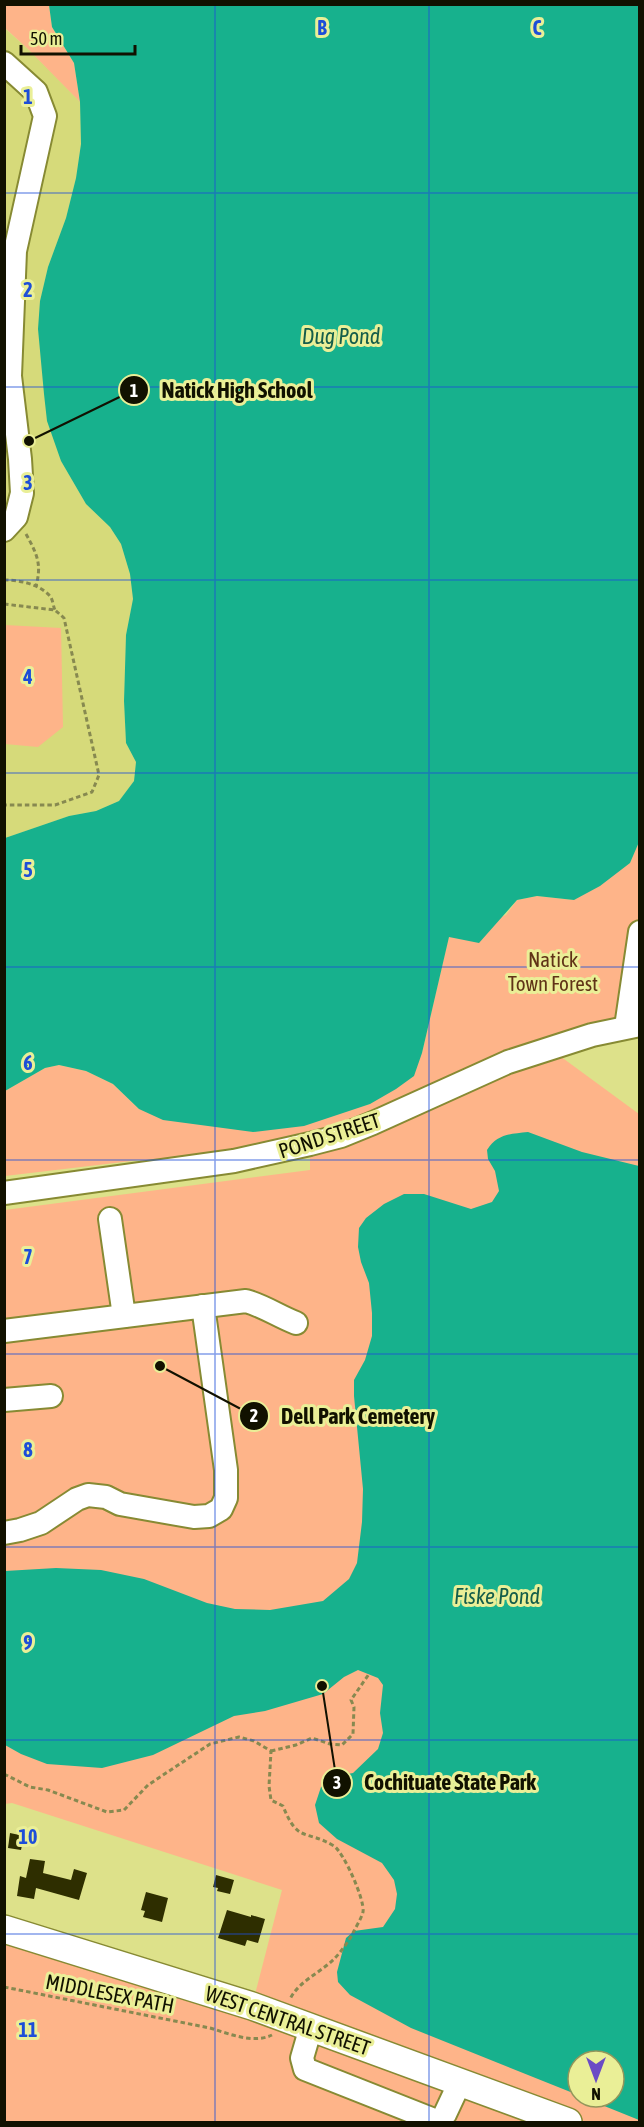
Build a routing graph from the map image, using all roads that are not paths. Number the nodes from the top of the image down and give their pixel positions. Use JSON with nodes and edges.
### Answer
{"nodes":[{"id":1,"x":4,"y":63,"type":"edge"},
{"id":2,"x":13,"y":529,"type":"edge"},
{"id":3,"x":639,"y":932,"type":"edge"},
{"id":4,"x":633,"y":1026,"type":"edge"},
{"id":5,"x":4,"y":1193,"type":"edge"},
{"id":6,"x":110,"y":1219,"type":"dead end"},
{"id":7,"x":203,"y":1306,"type":"junction"},
{"id":8,"x":124,"y":1316,"type":"junction"},
{"id":9,"x":296,"y":1323,"type":"dead end"},
{"id":10,"x":4,"y":1331,"type":"edge"},
{"id":11,"x":51,"y":1396,"type":"dead end"},
{"id":12,"x":4,"y":1400,"type":"edge"},
{"id":13,"x":4,"y":1533,"type":"edge"},
{"id":14,"x":4,"y":1929,"type":"edge"},
{"id":15,"x":311,"y":2027,"type":"junction"},
{"id":16,"x":460,"y":2082,"type":"junction"},
{"id":17,"x":568,"y":2122,"type":"edge"}],
"edges":[{"from":1,"to":2,"type":"street"},
{"from":3,"to":4,"type":"street"},
{"from":4,"to":5,"type":"street","name":"POND STREET"},
{"from":6,"to":8,"type":"street"},
{"from":7,"to":8,"type":"street"},
{"from":7,"to":9,"type":"street"},
{"from":7,"to":13,"type":"street"},
{"from":8,"to":10,"type":"street"},
{"from":11,"to":12,"type":"street"},
{"from":14,"to":15,"type":"main road","name":"WEST CENTRAL STREET"},
{"from":15,"to":16,"type":"main road","name":"WEST CENTRAL STREET"},
{"from":15,"to":16,"type":"street"},
{"from":16,"to":17,"type":"main road","name":"WEST CENTRAL STREET"}]}
